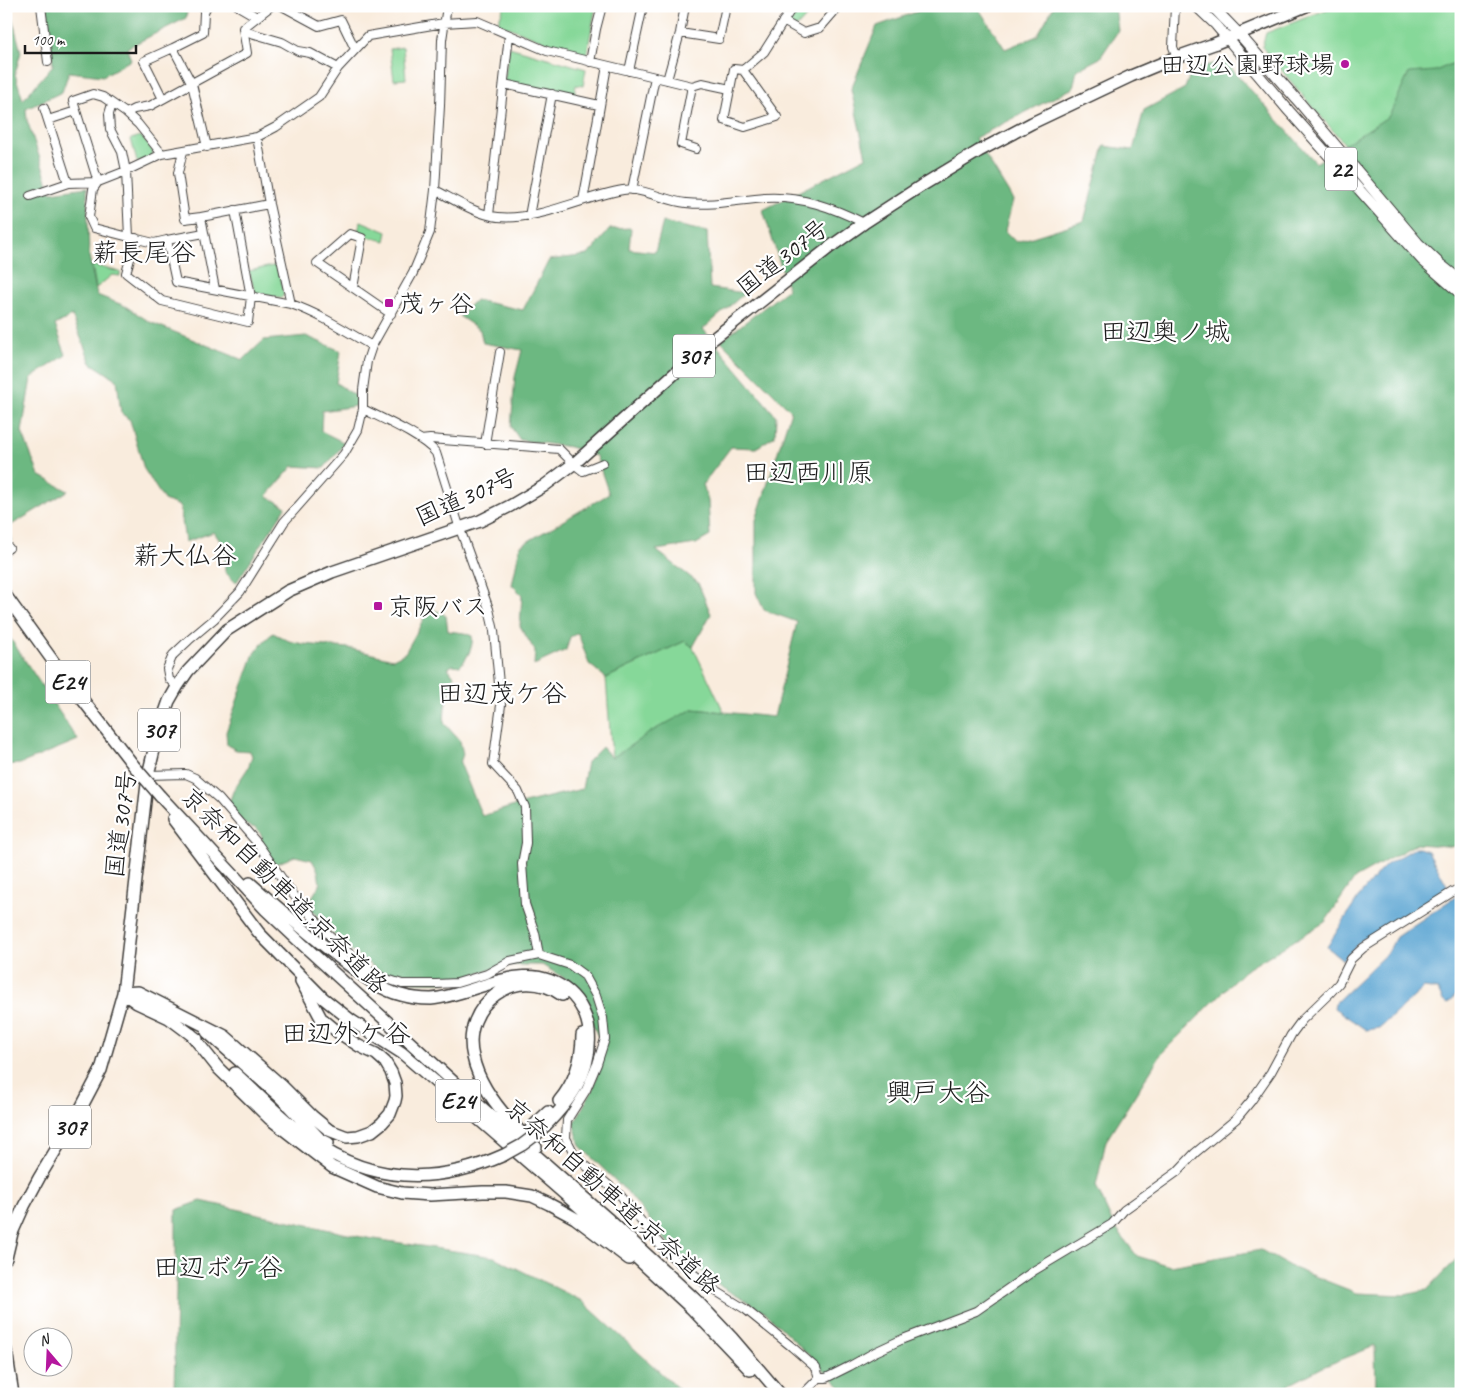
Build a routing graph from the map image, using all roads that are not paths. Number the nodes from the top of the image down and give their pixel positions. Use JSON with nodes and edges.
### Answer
{"nodes":[{"id":1,"x":41,"y":6,"type":"edge"},
{"id":2,"x":207,"y":6,"type":"edge"},
{"id":3,"x":238,"y":6,"type":"edge"},
{"id":4,"x":271,"y":6,"type":"edge"},
{"id":5,"x":282,"y":6,"type":"edge"},
{"id":6,"x":447,"y":6,"type":"edge"},
{"id":7,"x":602,"y":6,"type":"edge"},
{"id":8,"x":642,"y":6,"type":"edge"},
{"id":9,"x":685,"y":6,"type":"edge"},
{"id":10,"x":726,"y":6,"type":"edge"},
{"id":11,"x":793,"y":6,"type":"edge"},
{"id":12,"x":839,"y":6,"type":"edge"},
{"id":13,"x":1175,"y":6,"type":"edge"},
{"id":14,"x":1196,"y":6,"type":"edge"},
{"id":15,"x":1212,"y":6,"type":"edge"},
{"id":16,"x":1306,"y":6,"type":"edge"},
{"id":17,"x":257,"y":17,"type":"junction"},
{"id":18,"x":783,"y":21,"type":"junction"},
{"id":19,"x":444,"y":23,"type":"junction"},
{"id":20,"x":244,"y":31,"type":"junction"},
{"id":21,"x":680,"y":33,"type":"junction"},
{"id":22,"x":1239,"y":34,"type":"junction"},
{"id":23,"x":509,"y":35,"type":"junction"},
{"id":24,"x":1227,"y":38,"type":"junction"},
{"id":25,"x":173,"y":48,"type":"junction"},
{"id":26,"x":355,"y":49,"type":"junction"},
{"id":27,"x":1177,"y":57,"type":"junction"},
{"id":28,"x":48,"y":62,"type":"dead end"},
{"id":29,"x":590,"y":62,"type":"junction"},
{"id":30,"x":607,"y":66,"type":"junction"},
{"id":31,"x":338,"y":68,"type":"junction"},
{"id":32,"x":742,"y":70,"type":"junction"},
{"id":33,"x":629,"y":71,"type":"junction"},
{"id":34,"x":655,"y":77,"type":"junction"},
{"id":35,"x":667,"y":80,"type":"junction"},
{"id":36,"x":192,"y":84,"type":"junction"},
{"id":37,"x":504,"y":84,"type":"junction"},
{"id":38,"x":692,"y":86,"type":"junction"},
{"id":39,"x":730,"y":89,"type":"junction"},
{"id":40,"x":552,"y":94,"type":"junction"},
{"id":41,"x":163,"y":99,"type":"junction"},
{"id":42,"x":112,"y":104,"type":"junction"},
{"id":43,"x":599,"y":105,"type":"junction"},
{"id":44,"x":44,"y":108,"type":"dead end"},
{"id":45,"x":76,"y":111,"type":"junction"},
{"id":46,"x":126,"y":113,"type":"junction"},
{"id":47,"x":48,"y":120,"type":"junction"},
{"id":48,"x":257,"y":137,"type":"junction"},
{"id":49,"x":208,"y":147,"type":"junction"},
{"id":50,"x":696,"y":149,"type":"dead end"},
{"id":51,"x":183,"y":151,"type":"junction"},
{"id":52,"x":162,"y":154,"type":"junction"},
{"id":53,"x":126,"y":171,"type":"junction"},
{"id":54,"x":98,"y":182,"type":"junction"},
{"id":55,"x":68,"y":183,"type":"junction"},
{"id":56,"x":435,"y":190,"type":"junction"},
{"id":57,"x":632,"y":190,"type":"junction"},
{"id":58,"x":30,"y":196,"type":"dead end"},
{"id":59,"x":583,"y":200,"type":"junction"},
{"id":60,"x":269,"y":204,"type":"junction"},
{"id":61,"x":235,"y":210,"type":"junction"},
{"id":62,"x":489,"y":215,"type":"junction"},
{"id":63,"x":529,"y":216,"type":"junction"},
{"id":64,"x":202,"y":217,"type":"junction"},
{"id":65,"x":864,"y":222,"type":"junction"},
{"id":66,"x":204,"y":233,"type":"junction"},
{"id":67,"x":132,"y":237,"type":"junction"},
{"id":68,"x":167,"y":240,"type":"junction"},
{"id":69,"x":1461,"y":281,"type":"edge"},
{"id":70,"x":353,"y":288,"type":"junction"},
{"id":71,"x":215,"y":289,"type":"junction"},
{"id":72,"x":1461,"y":294,"type":"edge"},
{"id":73,"x":251,"y":297,"type":"junction"},
{"id":74,"x":291,"y":304,"type":"junction"},
{"id":75,"x":391,"y":314,"type":"junction"},
{"id":76,"x":372,"y":346,"type":"junction"},
{"id":77,"x":500,"y":352,"type":"dead end"},
{"id":78,"x":363,"y":409,"type":"junction"},
{"id":79,"x":421,"y":440,"type":"junction"},
{"id":80,"x":485,"y":444,"type":"junction"},
{"id":81,"x":603,"y":463,"type":"dead end"},
{"id":82,"x":574,"y":464,"type":"junction"},
{"id":83,"x":460,"y":529,"type":"junction"},
{"id":84,"x":6,"y":596,"type":"edge"},
{"id":85,"x":6,"y":604,"type":"edge"},
{"id":86,"x":177,"y":687,"type":"junction"},
{"id":87,"x":133,"y":768,"type":"junction"},
{"id":88,"x":148,"y":774,"type":"junction"},
{"id":89,"x":159,"y":798,"type":"junction"},
{"id":90,"x":176,"y":814,"type":"junction"},
{"id":91,"x":1461,"y":888,"type":"edge"},
{"id":92,"x":539,"y":955,"type":"junction"},
{"id":93,"x":295,"y":970,"type":"junction"},
{"id":94,"x":123,"y":993,"type":"junction"},
{"id":95,"x":192,"y":1020,"type":"junction"},
{"id":96,"x":192,"y":1034,"type":"junction"},
{"id":97,"x":535,"y":1131,"type":"junction"},
{"id":98,"x":502,"y":1152,"type":"junction"},
{"id":99,"x":6,"y":1258,"type":"edge"},
{"id":100,"x":688,"y":1293,"type":"junction"},
{"id":101,"x":691,"y":1308,"type":"junction"},
{"id":102,"x":6,"y":1350,"type":"edge"},
{"id":103,"x":819,"y":1378,"type":"junction"},
{"id":104,"x":13,"y":1394,"type":"edge"},
{"id":105,"x":771,"y":1394,"type":"edge"},
{"id":106,"x":780,"y":1394,"type":"edge"},
{"id":107,"x":803,"y":1394,"type":"edge"}],
"edges":[{"from":1,"to":28,"type":"street"},
{"from":2,"to":25,"type":"street"},
{"from":3,"to":17,"type":"street"},
{"from":4,"to":17,"type":"street"},
{"from":5,"to":26,"type":"street"},
{"from":6,"to":19,"type":"street"},
{"from":7,"to":29,"type":"street"},
{"from":8,"to":33,"type":"street"},
{"from":9,"to":21,"type":"street"},
{"from":10,"to":21,"type":"street"},
{"from":11,"to":18,"type":"street"},
{"from":12,"to":18,"type":"street"},
{"from":13,"to":27,"type":"street"},
{"from":14,"to":24,"type":"main road","number":"22"},
{"from":15,"to":22,"type":"main road","number":"22"},
{"from":16,"to":22,"type":"highway","name":"国道307号","number":"307"},
{"from":17,"to":20,"type":"street"},
{"from":18,"to":32,"type":"street"},
{"from":19,"to":23,"type":"street"},
{"from":19,"to":26,"type":"street"},
{"from":19,"to":56,"type":"street"},
{"from":20,"to":31,"type":"street"},
{"from":20,"to":36,"type":"street"},
{"from":21,"to":35,"type":"street"},
{"from":22,"to":24,"type":"highway","name":"国道307号","number":"307"},
{"from":22,"to":69,"type":"main road","number":"22"},
{"from":23,"to":29,"type":"street"},
{"from":23,"to":37,"type":"street"},
{"from":24,"to":27,"type":"highway","name":"国道307号","number":"307"},
{"from":24,"to":72,"type":"main road","number":"22"},
{"from":25,"to":36,"type":"street"},
{"from":25,"to":41,"type":"street"},
{"from":26,"to":31,"type":"street"},
{"from":27,"to":65,"type":"highway","name":"国道307号","number":"307"},
{"from":29,"to":30,"type":"street"},
{"from":30,"to":33,"type":"street"},
{"from":30,"to":43,"type":"street"},
{"from":31,"to":48,"type":"street"},
{"from":32,"to":39,"type":"street"},
{"from":32,"to":39,"type":"street"},
{"from":33,"to":34,"type":"street"},
{"from":34,"to":35,"type":"street"},
{"from":34,"to":57,"type":"street"},
{"from":35,"to":38,"type":"street"},
{"from":36,"to":41,"type":"street"},
{"from":36,"to":49,"type":"street"},
{"from":37,"to":40,"type":"street"},
{"from":37,"to":62,"type":"street"},
{"from":38,"to":39,"type":"street"},
{"from":38,"to":50,"type":"street"},
{"from":40,"to":43,"type":"street"},
{"from":40,"to":63,"type":"street"},
{"from":41,"to":46,"type":"street"},
{"from":42,"to":45,"type":"street"},
{"from":42,"to":46,"type":"street"},
{"from":42,"to":53,"type":"street"},
{"from":43,"to":59,"type":"street"},
{"from":44,"to":47,"type":"street"},
{"from":45,"to":47,"type":"street"},
{"from":45,"to":54,"type":"street"},
{"from":46,"to":52,"type":"street"},
{"from":47,"to":55,"type":"street"},
{"from":48,"to":49,"type":"street"},
{"from":48,"to":60,"type":"street"},
{"from":49,"to":51,"type":"street"},
{"from":51,"to":52,"type":"street"},
{"from":51,"to":64,"type":"street"},
{"from":52,"to":53,"type":"street"},
{"from":53,"to":54,"type":"street"},
{"from":53,"to":67,"type":"street"},
{"from":54,"to":55,"type":"street"},
{"from":54,"to":67,"type":"street"},
{"from":55,"to":58,"type":"street"},
{"from":56,"to":62,"type":"street"},
{"from":56,"to":75,"type":"street"},
{"from":57,"to":59,"type":"street"},
{"from":57,"to":65,"type":"street"},
{"from":59,"to":63,"type":"street"},
{"from":60,"to":61,"type":"street"},
{"from":60,"to":74,"type":"street"},
{"from":61,"to":64,"type":"street"},
{"from":61,"to":73,"type":"street"},
{"from":62,"to":63,"type":"street"},
{"from":64,"to":66,"type":"street"},
{"from":65,"to":82,"type":"highway","name":"国道307号","number":"307"},
{"from":66,"to":68,"type":"street"},
{"from":66,"to":71,"type":"street"},
{"from":67,"to":68,"type":"street"},
{"from":67,"to":73,"type":"street"},
{"from":68,"to":71,"type":"street"},
{"from":70,"to":70,"type":"street"},
{"from":70,"to":75,"type":"street"},
{"from":71,"to":73,"type":"street"},
{"from":73,"to":74,"type":"street"},
{"from":74,"to":76,"type":"street"},
{"from":75,"to":76,"type":"street"},
{"from":76,"to":78,"type":"street"},
{"from":77,"to":80,"type":"street"},
{"from":78,"to":79,"type":"street"},
{"from":78,"to":86,"type":"street"},
{"from":79,"to":80,"type":"street"},
{"from":79,"to":83,"type":"street"},
{"from":80,"to":82,"type":"street"},
{"from":81,"to":82,"type":"street"},
{"from":82,"to":83,"type":"highway","name":"国道307号","number":"307"},
{"from":83,"to":86,"type":"highway","name":"国道307号","number":"307"},
{"from":83,"to":92,"type":"street"},
{"from":84,"to":87,"type":"highway","name":"京奈和自動車道;京奈道路","number":"E24"},
{"from":85,"to":87,"type":"highway","name":"京奈和自動車道;京奈道路","number":"E24"},
{"from":86,"to":88,"type":"highway","name":"国道307号","number":"307"},
{"from":87,"to":89,"type":"highway","name":"京奈和自動車道;京奈道路","number":"E24"},
{"from":88,"to":92,"type":"street"},
{"from":88,"to":94,"type":"highway","name":"国道307号","number":"307"},
{"from":89,"to":90,"type":"highway","name":"京奈和自動車道;京奈道路","number":"E24"},
{"from":89,"to":93,"type":"highway","name":"京奈和自動車道;京奈道路","number":"E24"},
{"from":90,"to":97,"type":"highway"},
{"from":90,"to":100,"type":"highway","name":"京奈和自動車道;京奈道路","number":"E24"},
{"from":91,"to":103,"type":"street"},
{"from":92,"to":103,"type":"street"},
{"from":93,"to":95,"type":"highway"},
{"from":93,"to":101,"type":"highway","name":"京奈和自動車道;京奈道路","number":"E24"},
{"from":94,"to":95,"type":"highway"},
{"from":94,"to":96,"type":"highway"},
{"from":94,"to":99,"type":"highway","name":"国道307号","number":"307"},
{"from":95,"to":98,"type":"highway"},
{"from":96,"to":98,"type":"highway"},
{"from":96,"to":101,"type":"highway"},
{"from":97,"to":98,"type":"highway"},
{"from":97,"to":100,"type":"highway"},
{"from":100,"to":106,"type":"highway","name":"京奈和自動車道;京奈道路","number":"E24"},
{"from":101,"to":105,"type":"highway","name":"京奈和自動車道;京奈道路","number":"E24"},
{"from":102,"to":104,"type":"highway"},
{"from":103,"to":107,"type":"street"}]}
